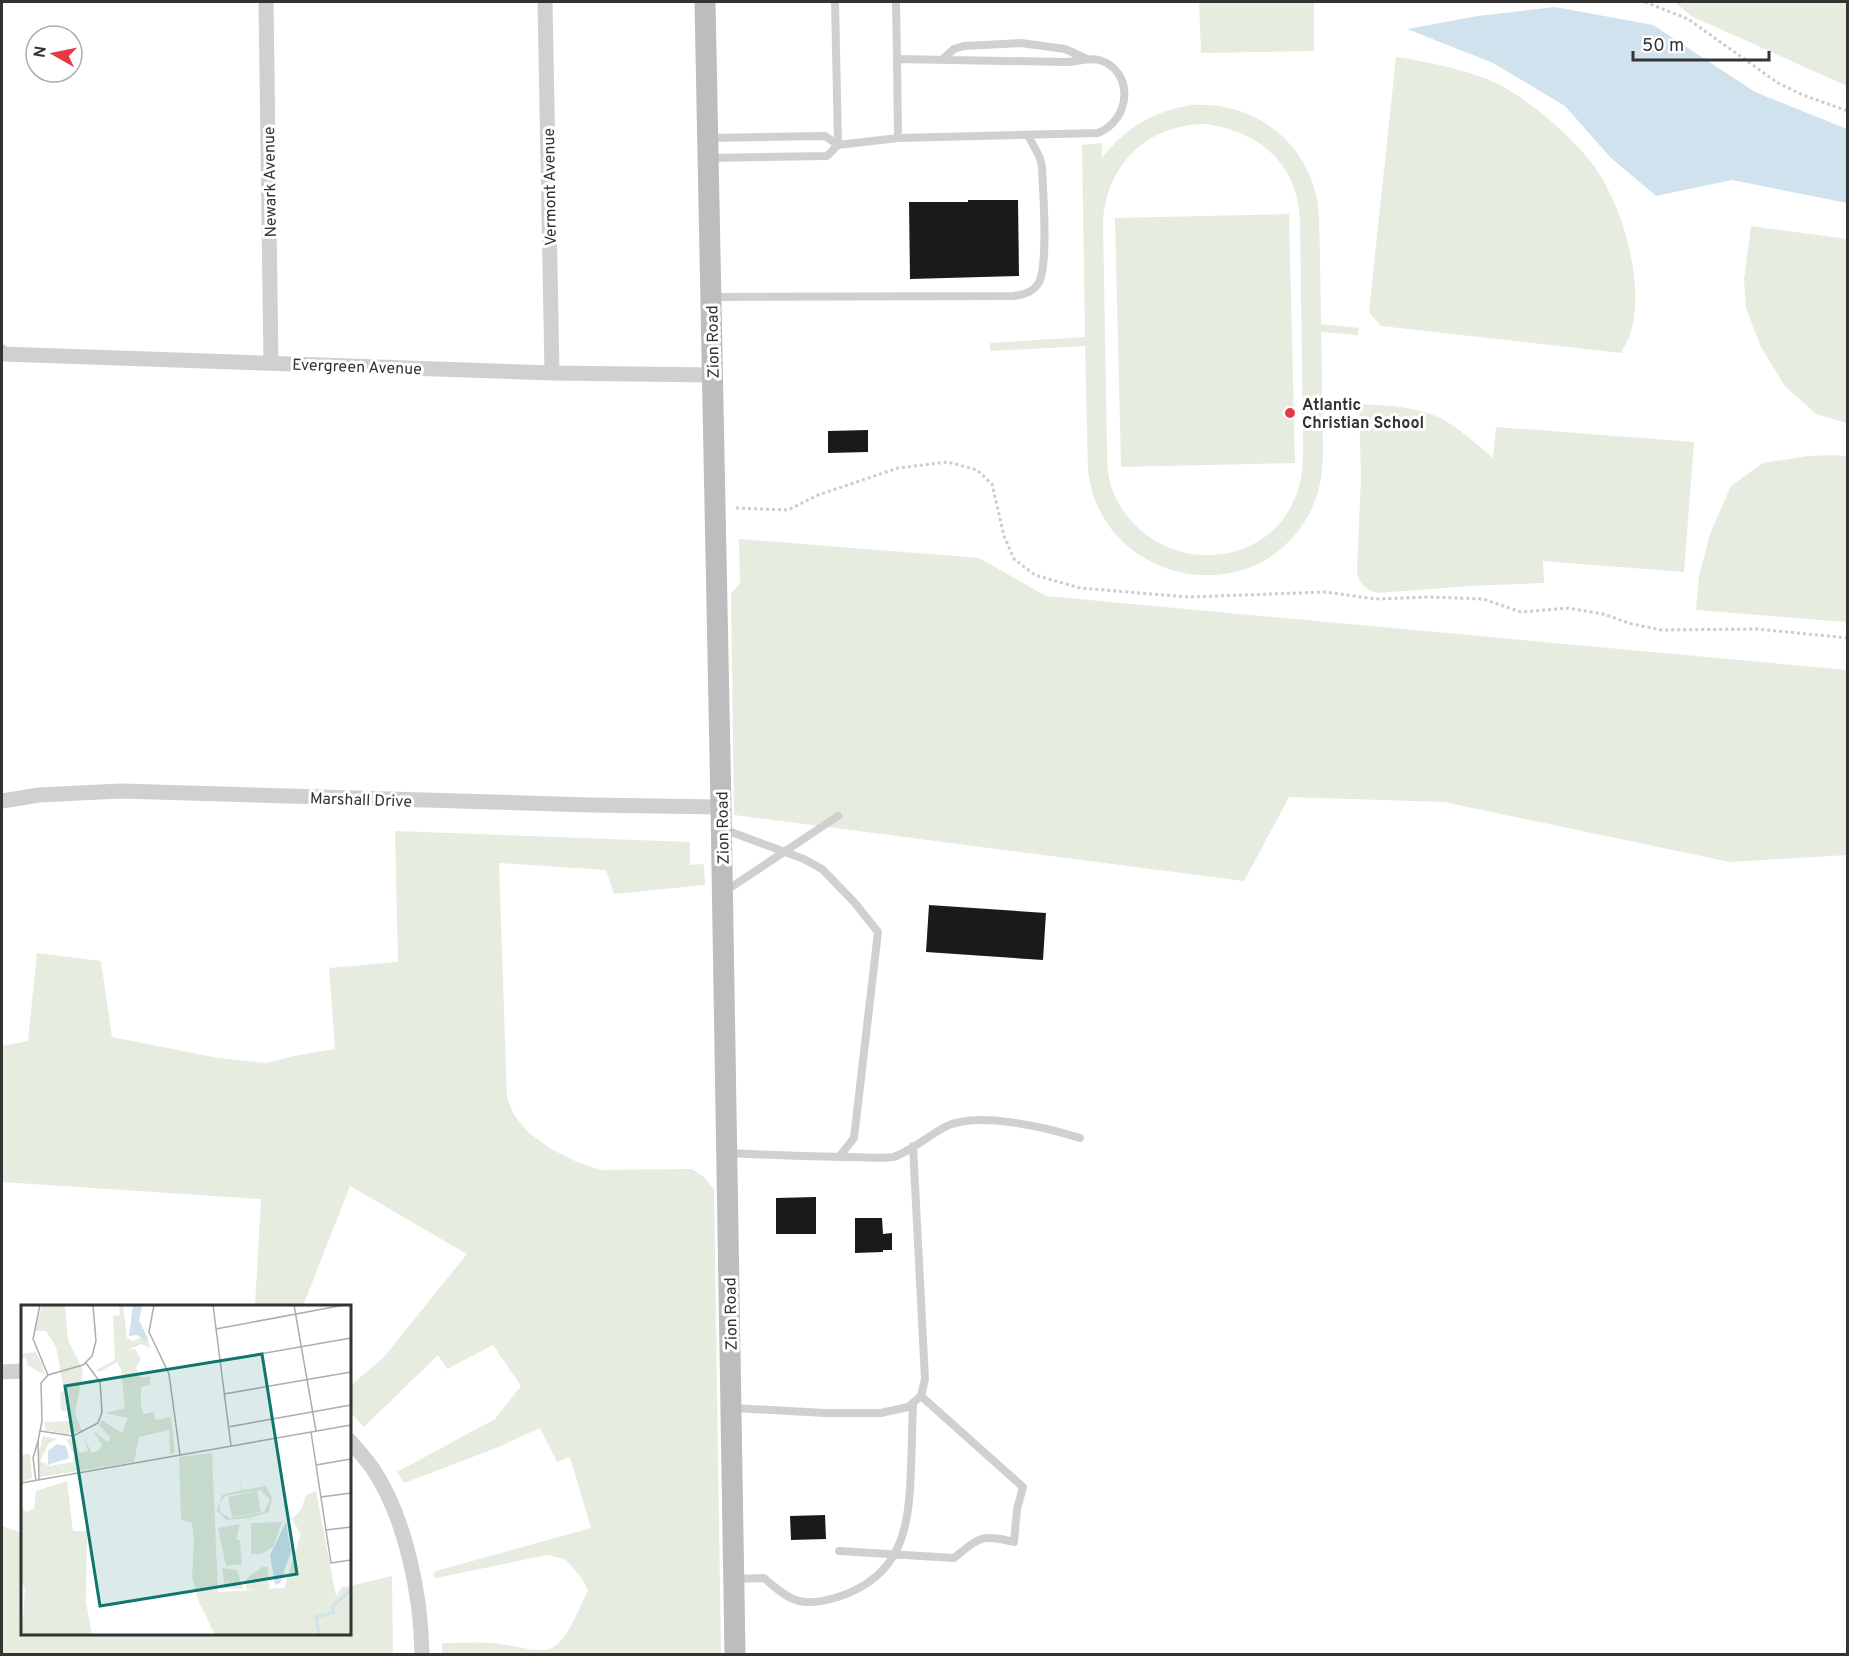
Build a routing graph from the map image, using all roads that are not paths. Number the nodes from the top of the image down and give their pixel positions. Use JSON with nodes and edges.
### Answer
{"nodes":[{"id":1,"x":266,"y":2,"type":"edge"},
{"id":2,"x":545,"y":2,"type":"edge"},
{"id":3,"x":705,"y":2,"type":"edge"},
{"id":4,"x":835,"y":2,"type":"edge"},
{"id":5,"x":896,"y":2,"type":"edge"},
{"id":6,"x":897,"y":59,"type":"junction"},
{"id":7,"x":943,"y":59,"type":"junction"},
{"id":8,"x":1087,"y":59,"type":"junction"},
{"id":9,"x":1028,"y":135,"type":"junction"},
{"id":10,"x":898,"y":138,"type":"junction"},
{"id":11,"x":838,"y":145,"type":"junction"},
{"id":12,"x":708,"y":148,"type":"junction"},
{"id":13,"x":711,"y":298,"type":"junction"},
{"id":14,"x":2,"y":353,"type":"edge"},
{"id":15,"x":271,"y":363,"type":"junction"},
{"id":16,"x":552,"y":373,"type":"junction"},
{"id":17,"x":713,"y":375,"type":"junction"},
{"id":18,"x":2,"y":801,"type":"edge"},
{"id":19,"x":721,"y":807,"type":"junction"},
{"id":20,"x":838,"y":816,"type":"dead end"},
{"id":21,"x":722,"y":828,"type":"junction"},
{"id":22,"x":784,"y":852,"type":"junction"},
{"id":23,"x":723,"y":892,"type":"junction"},
{"id":24,"x":1080,"y":1138,"type":"dead end"},
{"id":25,"x":913,"y":1146,"type":"junction"},
{"id":26,"x":728,"y":1153,"type":"junction"},
{"id":27,"x":839,"y":1157,"type":"junction"},
{"id":28,"x":21,"y":1371,"type":"edge"},
{"id":29,"x":2,"y":1372,"type":"edge"},
{"id":30,"x":921,"y":1396,"type":"junction"},
{"id":31,"x":913,"y":1404,"type":"junction"},
{"id":32,"x":732,"y":1408,"type":"junction"},
{"id":33,"x":351,"y":1442,"type":"edge"},
{"id":34,"x":839,"y":1551,"type":"dead end"},
{"id":35,"x":895,"y":1554,"type":"junction"},
{"id":36,"x":734,"y":1580,"type":"junction"},
{"id":37,"x":422,"y":1654,"type":"edge"},
{"id":38,"x":735,"y":1654,"type":"edge"}],
"edges":[{"from":1,"to":15,"type":"street","name":"Newark Avenue"},
{"from":2,"to":16,"type":"street","name":"Vermont Avenue"},
{"from":3,"to":12,"type":"street","name":"Zion Road"},
{"from":4,"to":11,"type":"lane"},
{"from":5,"to":6,"type":"lane"},
{"from":6,"to":7,"type":"lane"},
{"from":6,"to":10,"type":"lane"},
{"from":7,"to":8,"type":"lane"},
{"from":7,"to":8,"type":"lane"},
{"from":8,"to":9,"type":"lane"},
{"from":9,"to":10,"type":"lane"},
{"from":9,"to":13,"type":"lane"},
{"from":10,"to":11,"type":"lane"},
{"from":11,"to":12,"type":"lane"},
{"from":11,"to":12,"type":"lane"},
{"from":12,"to":13,"type":"street","name":"Zion Road"},
{"from":13,"to":17,"type":"street","name":"Zion Road"},
{"from":14,"to":15,"type":"street","name":"Evergreen Avenue"},
{"from":15,"to":16,"type":"street","name":"Evergreen Avenue"},
{"from":16,"to":17,"type":"street","name":"Evergreen Avenue"},
{"from":17,"to":19,"type":"street","name":"Zion Road"},
{"from":18,"to":19,"type":"street","name":"Marshall Drive"},
{"from":19,"to":21,"type":"street","name":"Zion Road"},
{"from":20,"to":22,"type":"lane"},
{"from":21,"to":22,"type":"lane"},
{"from":21,"to":23,"type":"street","name":"Zion Road"},
{"from":22,"to":23,"type":"lane"},
{"from":22,"to":27,"type":"lane"},
{"from":23,"to":26,"type":"street","name":"Zion Road"},
{"from":24,"to":25,"type":"lane"},
{"from":25,"to":27,"type":"lane"},
{"from":25,"to":30,"type":"lane"},
{"from":26,"to":27,"type":"lane"},
{"from":26,"to":32,"type":"street","name":"Zion Road"},
{"from":28,"to":29,"type":"street"},
{"from":30,"to":31,"type":"lane"},
{"from":30,"to":35,"type":"lane"},
{"from":31,"to":32,"type":"lane"},
{"from":31,"to":35,"type":"lane"},
{"from":32,"to":36,"type":"street","name":"Zion Road"},
{"from":33,"to":37,"type":"street"},
{"from":34,"to":35,"type":"lane"},
{"from":35,"to":36,"type":"lane"},
{"from":36,"to":38,"type":"street","name":"Zion Road"}]}
